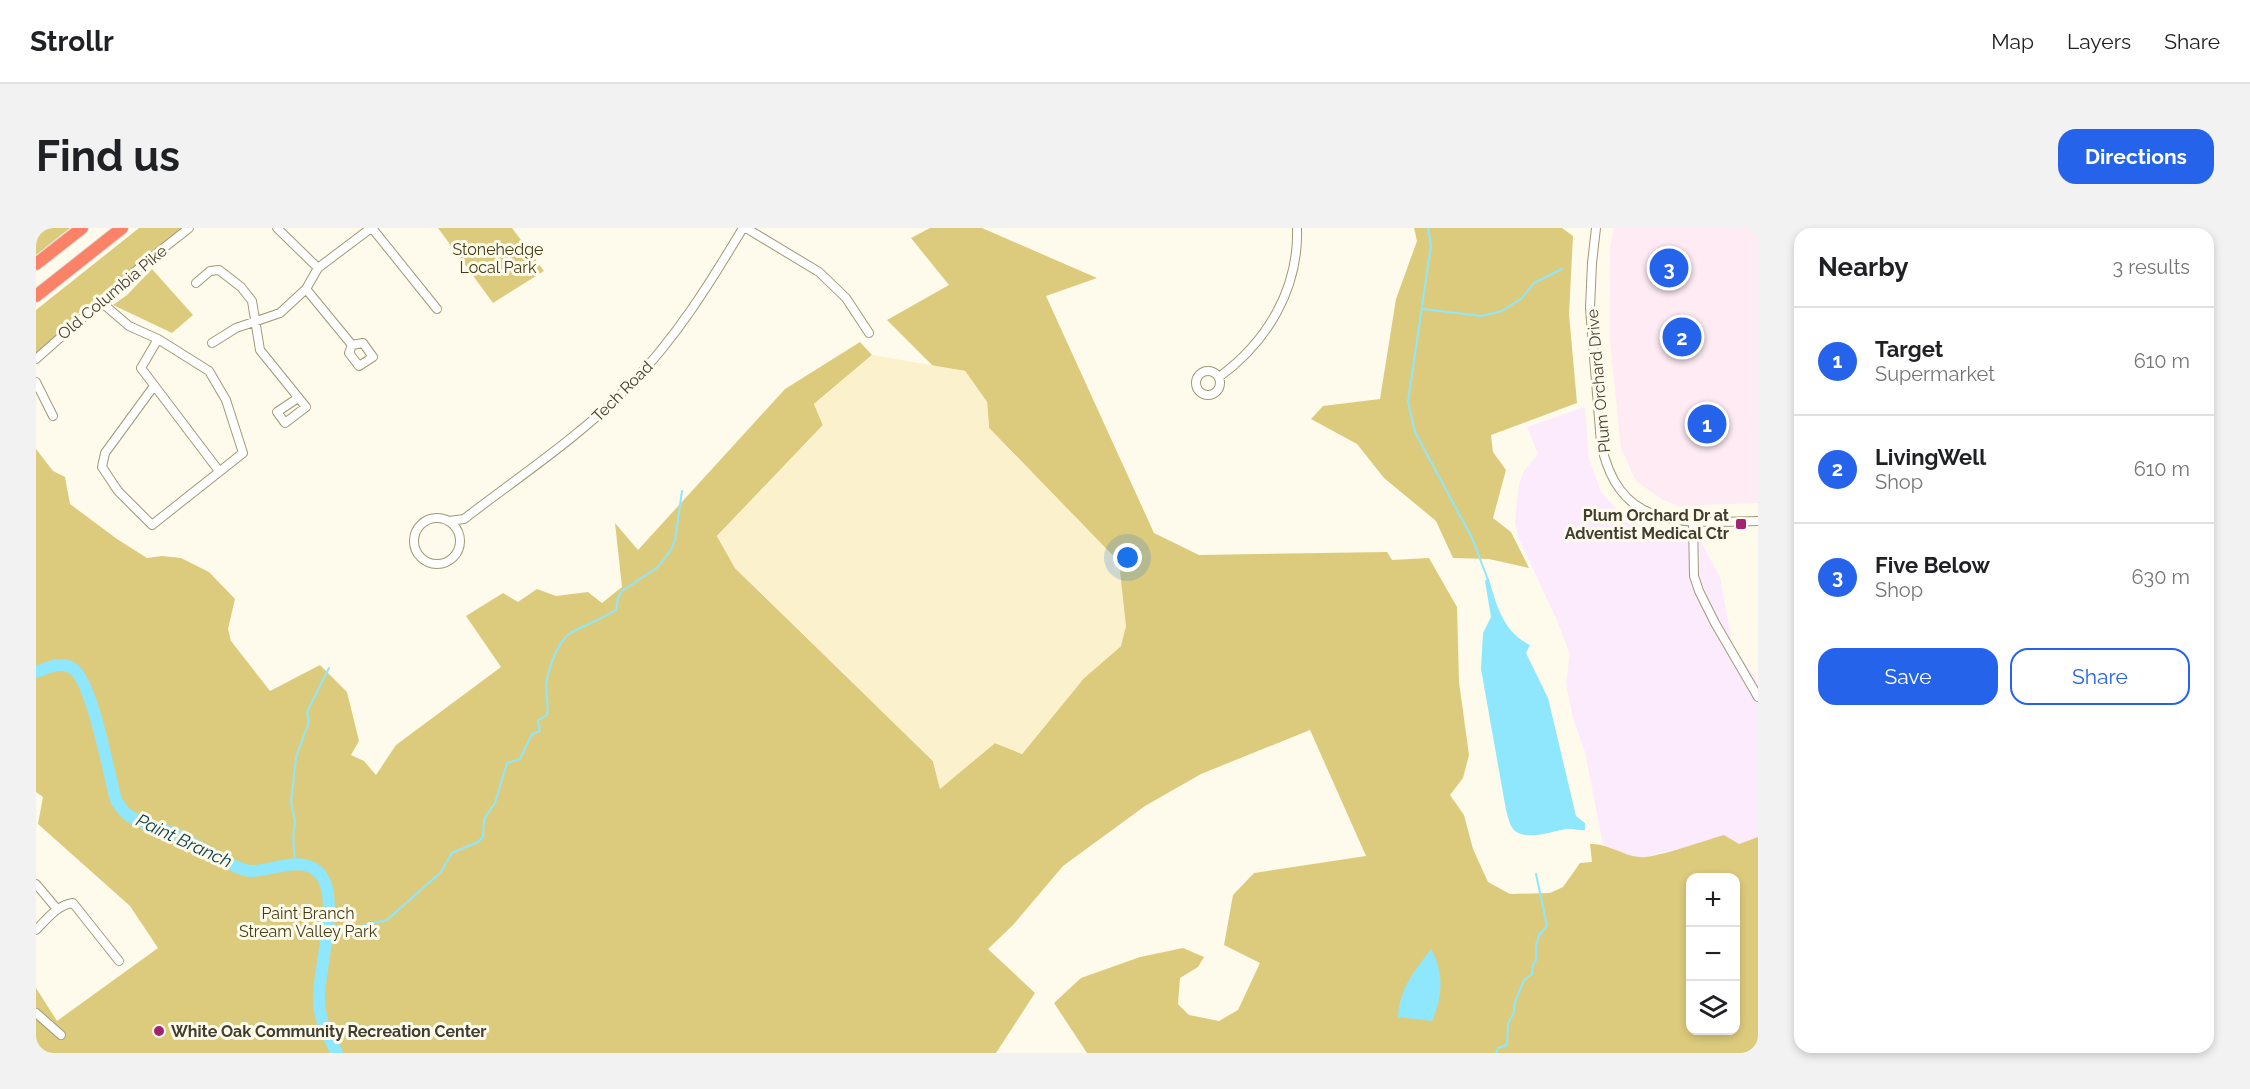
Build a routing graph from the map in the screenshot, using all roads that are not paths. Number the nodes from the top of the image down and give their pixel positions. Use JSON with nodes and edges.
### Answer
{"nodes":[{"id":1,"x":82,"y":228,"type":"edge"},
{"id":2,"x":122,"y":228,"type":"edge"},
{"id":3,"x":189,"y":228,"type":"edge"},
{"id":4,"x":277,"y":228,"type":"edge"},
{"id":5,"x":371,"y":228,"type":"edge"},
{"id":6,"x":744,"y":228,"type":"edge"},
{"id":7,"x":1297,"y":228,"type":"edge"},
{"id":8,"x":1596,"y":228,"type":"edge"},
{"id":9,"x":36,"y":264,"type":"edge"},
{"id":10,"x":318,"y":268,"type":"junction"},
{"id":11,"x":195,"y":283,"type":"dead end"},
{"id":12,"x":306,"y":289,"type":"junction"},
{"id":13,"x":36,"y":296,"type":"edge"},
{"id":14,"x":101,"y":302,"type":"junction"},
{"id":15,"x":437,"y":309,"type":"dead end"},
{"id":16,"x":254,"y":321,"type":"junction"},
{"id":17,"x":870,"y":333,"type":"dead end"},
{"id":18,"x":159,"y":339,"type":"junction"},
{"id":19,"x":212,"y":343,"type":"dead end"},
{"id":20,"x":352,"y":345,"type":"dead end"},
{"id":21,"x":36,"y":359,"type":"edge"},
{"id":22,"x":1219,"y":377,"type":"dead end"},
{"id":23,"x":36,"y":382,"type":"edge"},
{"id":24,"x":154,"y":386,"type":"junction"},
{"id":25,"x":298,"y":398,"type":"dead end"},
{"id":26,"x":53,"y":416,"type":"dead end"},
{"id":27,"x":219,"y":471,"type":"junction"},
{"id":28,"x":464,"y":519,"type":"junction"},
{"id":29,"x":449,"y":521,"type":"junction"},
{"id":30,"x":1758,"y":521,"type":"edge"},
{"id":31,"x":1693,"y":522,"type":"junction"},
{"id":32,"x":460,"y":535,"type":"junction"},
{"id":33,"x":1758,"y":697,"type":"edge"},
{"id":34,"x":36,"y":884,"type":"edge"},
{"id":35,"x":57,"y":909,"type":"junction"},
{"id":36,"x":36,"y":930,"type":"edge"},
{"id":37,"x":119,"y":961,"type":"dead end"},
{"id":38,"x":36,"y":1013,"type":"edge"},
{"id":39,"x":61,"y":1035,"type":"dead end"}],
"edges":[{"from":1,"to":9,"type":"highway"},
{"from":2,"to":13,"type":"highway"},
{"from":3,"to":14,"type":"street","name":"Old Columbia Pike"},
{"from":4,"to":10,"type":"street"},
{"from":5,"to":10,"type":"street"},
{"from":5,"to":15,"type":"street"},
{"from":6,"to":17,"type":"street"},
{"from":6,"to":28,"type":"street","name":"Tech Road"},
{"from":7,"to":22,"type":"street"},
{"from":8,"to":31,"type":"street","name":"Plum Orchard Drive"},
{"from":10,"to":12,"type":"street"},
{"from":11,"to":16,"type":"street"},
{"from":12,"to":16,"type":"street"},
{"from":12,"to":20,"type":"street"},
{"from":14,"to":18,"type":"street"},
{"from":14,"to":21,"type":"street","name":"Old Columbia Pike"},
{"from":16,"to":19,"type":"street"},
{"from":16,"to":25,"type":"street"},
{"from":18,"to":24,"type":"street"},
{"from":18,"to":27,"type":"street"},
{"from":23,"to":26,"type":"street"},
{"from":24,"to":27,"type":"street"},
{"from":24,"to":27,"type":"street"},
{"from":28,"to":29,"type":"street","name":"Tech Road"},
{"from":28,"to":32,"type":"street","name":"Tech Road"},
{"from":29,"to":32,"type":"street"},
{"from":29,"to":32,"type":"street","name":"Tech Road"},
{"from":30,"to":31,"type":"street","name":"Plum Orchard Drive"},
{"from":31,"to":33,"type":"street"},
{"from":34,"to":35,"type":"street"},
{"from":35,"to":36,"type":"street"},
{"from":35,"to":37,"type":"street"},
{"from":38,"to":39,"type":"street"}]}
